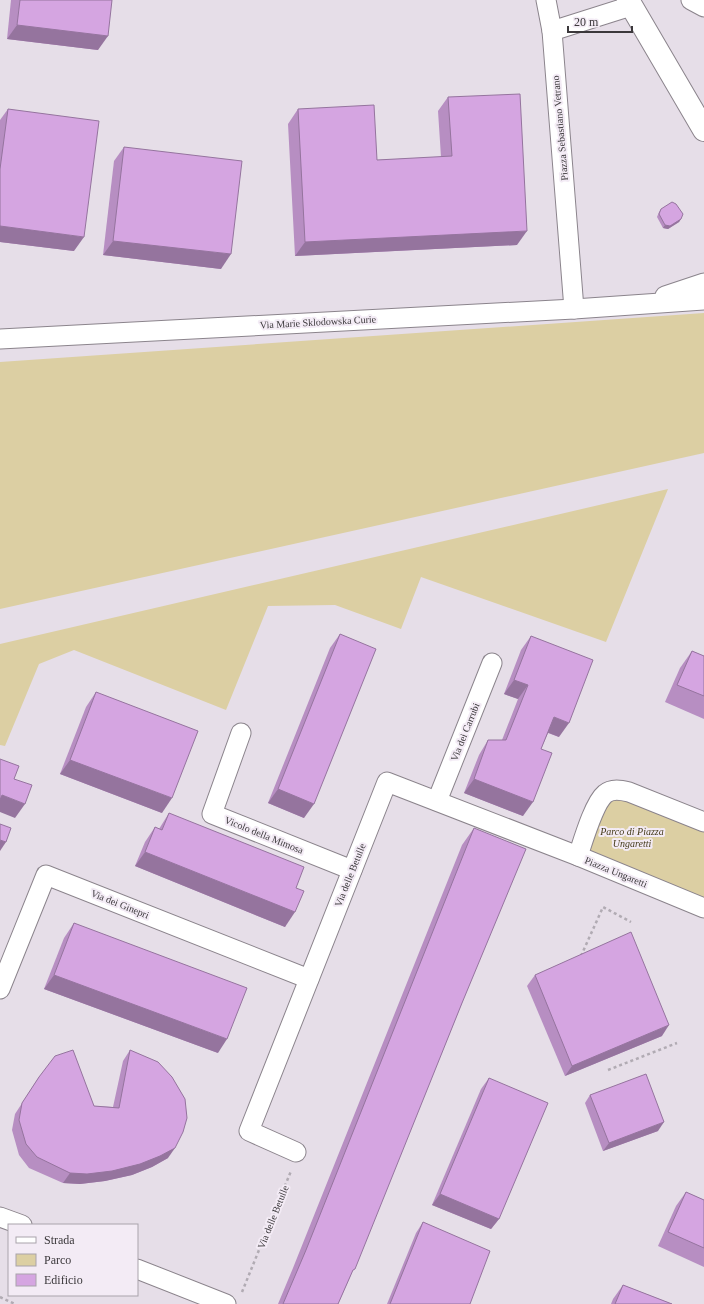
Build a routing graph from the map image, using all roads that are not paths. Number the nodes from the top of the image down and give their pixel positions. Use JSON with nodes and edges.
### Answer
{"nodes":[{"id":1,"x":546,"y":0,"type":"edge"},
{"id":2,"x":691,"y":0,"type":"edge"},
{"id":3,"x":630,"y":3,"type":"edge"},
{"id":4,"x":704,"y":7,"type":"edge"},
{"id":5,"x":552,"y":31,"type":"junction"},
{"id":6,"x":704,"y":130,"type":"edge"},
{"id":7,"x":704,"y":283,"type":"edge"},
{"id":8,"x":704,"y":300,"type":"edge"},
{"id":9,"x":636,"y":305,"type":"junction"},
{"id":10,"x":574,"y":309,"type":"junction"},
{"id":11,"x":0,"y":339,"type":"edge"},
{"id":12,"x":492,"y":663,"type":"dead end"},
{"id":13,"x":241,"y":733,"type":"dead end"},
{"id":14,"x":437,"y":801,"type":"junction"},
{"id":15,"x":704,"y":822,"type":"edge"},
{"id":16,"x":578,"y":856,"type":"junction"},
{"id":17,"x":352,"y":870,"type":"junction"},
{"id":18,"x":704,"y":908,"type":"edge"},
{"id":19,"x":309,"y":979,"type":"junction"},
{"id":20,"x":0,"y":989,"type":"edge"},
{"id":21,"x":291,"y":1160,"type":"road end"},
{"id":22,"x":0,"y":1217,"type":"edge"},
{"id":23,"x":19,"y":1224,"type":"edge"},
{"id":24,"x":138,"y":1269,"type":"edge"},
{"id":25,"x":233,"y":1300,"type":"edge"}],
"edges":[{"from":1,"to":5,"type":"street","name":"Piazza Sebastiano Vetrano"},
{"from":2,"to":4,"type":"street"},
{"from":3,"to":5,"type":"street"},
{"from":3,"to":6,"type":"street"},
{"from":5,"to":10,"type":"street","name":"Piazza Sebastiano Vetrano"},
{"from":7,"to":9,"type":"street","name":"Via Marie Sklodowska Curie"},
{"from":8,"to":9,"type":"street","name":"Via Marie Sklodowska Curie"},
{"from":9,"to":10,"type":"street","name":"Via Marie Sklodowska Curie"},
{"from":10,"to":11,"type":"street","name":"Via Marie Sklodowska Curie"},
{"from":12,"to":14,"type":"street","name":"Via dei Carrubi"},
{"from":13,"to":17,"type":"street","name":"Vicolo della Mimosa"},
{"from":14,"to":16,"type":"street","name":"Via delle Betulle"},
{"from":14,"to":17,"type":"street","name":"Via delle Betulle"},
{"from":15,"to":16,"type":"street","name":"Piazza Ungaretti"},
{"from":16,"to":18,"type":"street","name":"Piazza Ungaretti"},
{"from":17,"to":19,"type":"street","name":"Via delle Betulle"},
{"from":19,"to":20,"type":"street","name":"Via dei Ginepri"},
{"from":19,"to":21,"type":"street","name":"Via delle Betulle"},
{"from":22,"to":23,"type":"street"},
{"from":24,"to":25,"type":"street"}]}
